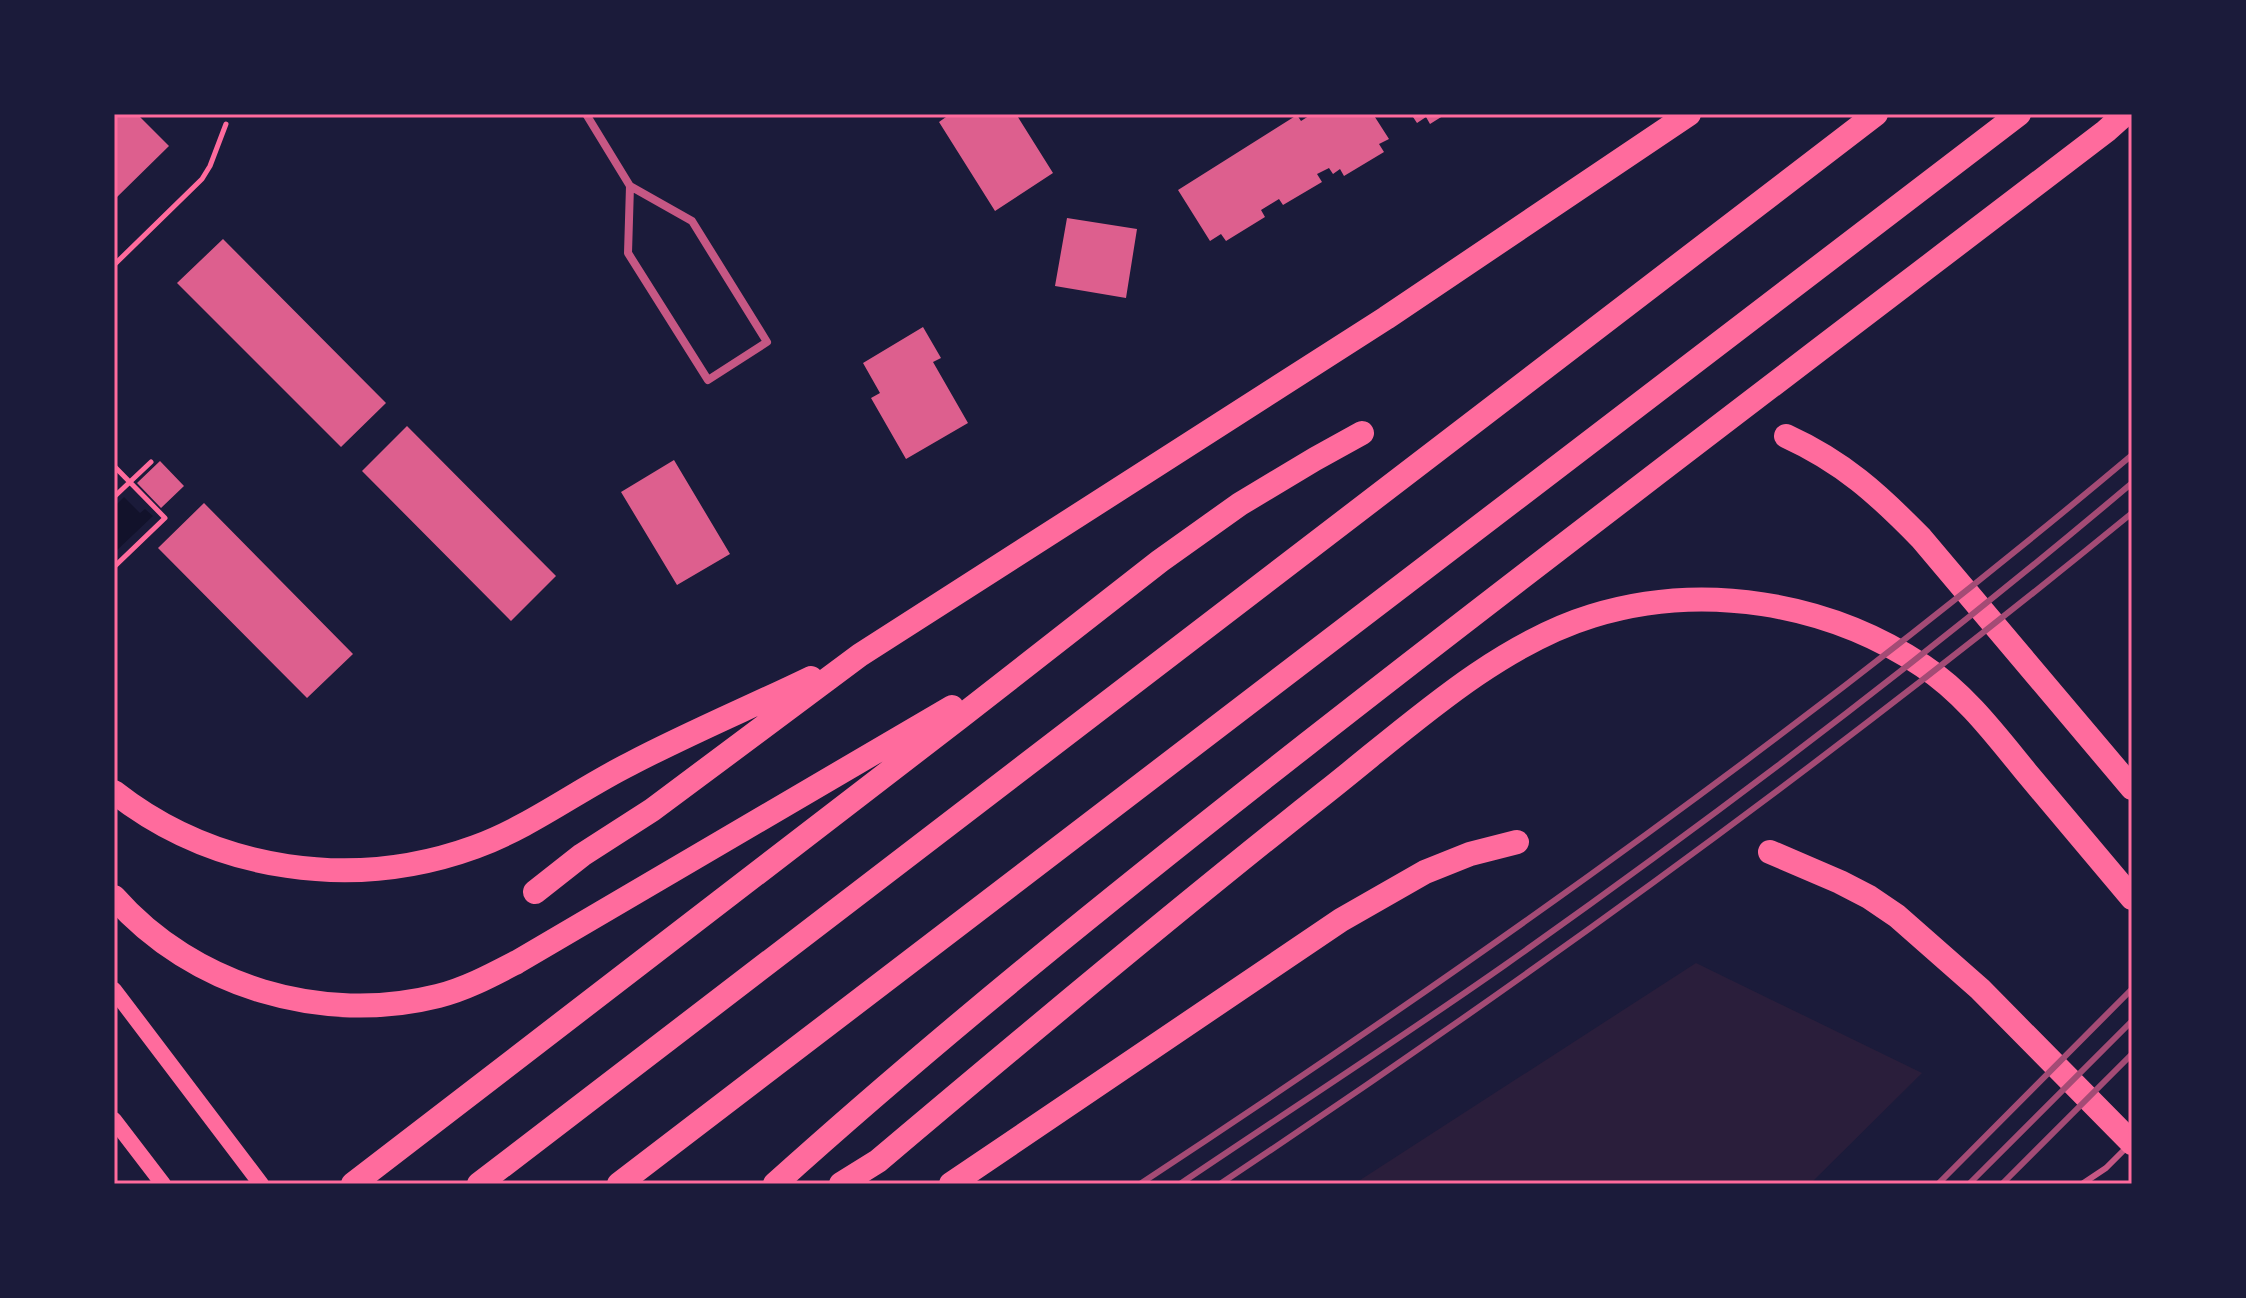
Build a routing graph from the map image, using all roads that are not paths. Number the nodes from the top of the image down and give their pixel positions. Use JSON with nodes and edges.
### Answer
{"nodes":[{"id":1,"x":586,"y":114,"type":"edge"},
{"id":2,"x":1689,"y":114,"type":"edge"},
{"id":3,"x":1876,"y":114,"type":"edge"},
{"id":4,"x":2019,"y":114,"type":"edge"},
{"id":5,"x":2125,"y":114,"type":"edge"},
{"id":6,"x":630,"y":186,"type":"junction"},
{"id":7,"x":1362,"y":433,"type":"dead end"},
{"id":8,"x":1786,"y":436,"type":"dead end"},
{"id":9,"x":860,"y":655,"type":"junction"},
{"id":10,"x":1033,"y":659,"type":"junction"},
{"id":11,"x":2132,"y":788,"type":"edge"},
{"id":12,"x":114,"y":792,"type":"edge"},
{"id":13,"x":1517,"y":842,"type":"dead end"},
{"id":14,"x":1770,"y":852,"type":"dead end"},
{"id":15,"x":535,"y":892,"type":"dead end"},
{"id":16,"x":114,"y":897,"type":"edge"},
{"id":17,"x":2132,"y":898,"type":"edge"},
{"id":18,"x":114,"y":990,"type":"edge"},
{"id":19,"x":114,"y":1120,"type":"edge"},
{"id":20,"x":2132,"y":1142,"type":"edge"},
{"id":21,"x":163,"y":1184,"type":"edge"},
{"id":22,"x":261,"y":1184,"type":"edge"},
{"id":23,"x":353,"y":1184,"type":"edge"},
{"id":24,"x":479,"y":1184,"type":"edge"},
{"id":25,"x":619,"y":1184,"type":"edge"},
{"id":26,"x":775,"y":1184,"type":"edge"},
{"id":27,"x":841,"y":1184,"type":"edge"},
{"id":28,"x":951,"y":1184,"type":"edge"},
{"id":29,"x":2082,"y":1184,"type":"edge"}],
"edges":[{"from":1,"to":6,"type":"street"},
{"from":2,"to":9,"type":"highway"},
{"from":3,"to":24,"type":"highway"},
{"from":4,"to":25,"type":"highway"},
{"from":5,"to":26,"type":"highway"},
{"from":6,"to":6,"type":"street"},
{"from":7,"to":10,"type":"highway"},
{"from":8,"to":11,"type":"highway"},
{"from":9,"to":12,"type":"highway"},
{"from":9,"to":15,"type":"highway"},
{"from":10,"to":16,"type":"highway"},
{"from":10,"to":23,"type":"highway"},
{"from":13,"to":28,"type":"highway"},
{"from":14,"to":20,"type":"highway"},
{"from":17,"to":27,"type":"highway"},
{"from":18,"to":22,"type":"main road"},
{"from":19,"to":21,"type":"main road"},
{"from":20,"to":29,"type":"lane"}]}
